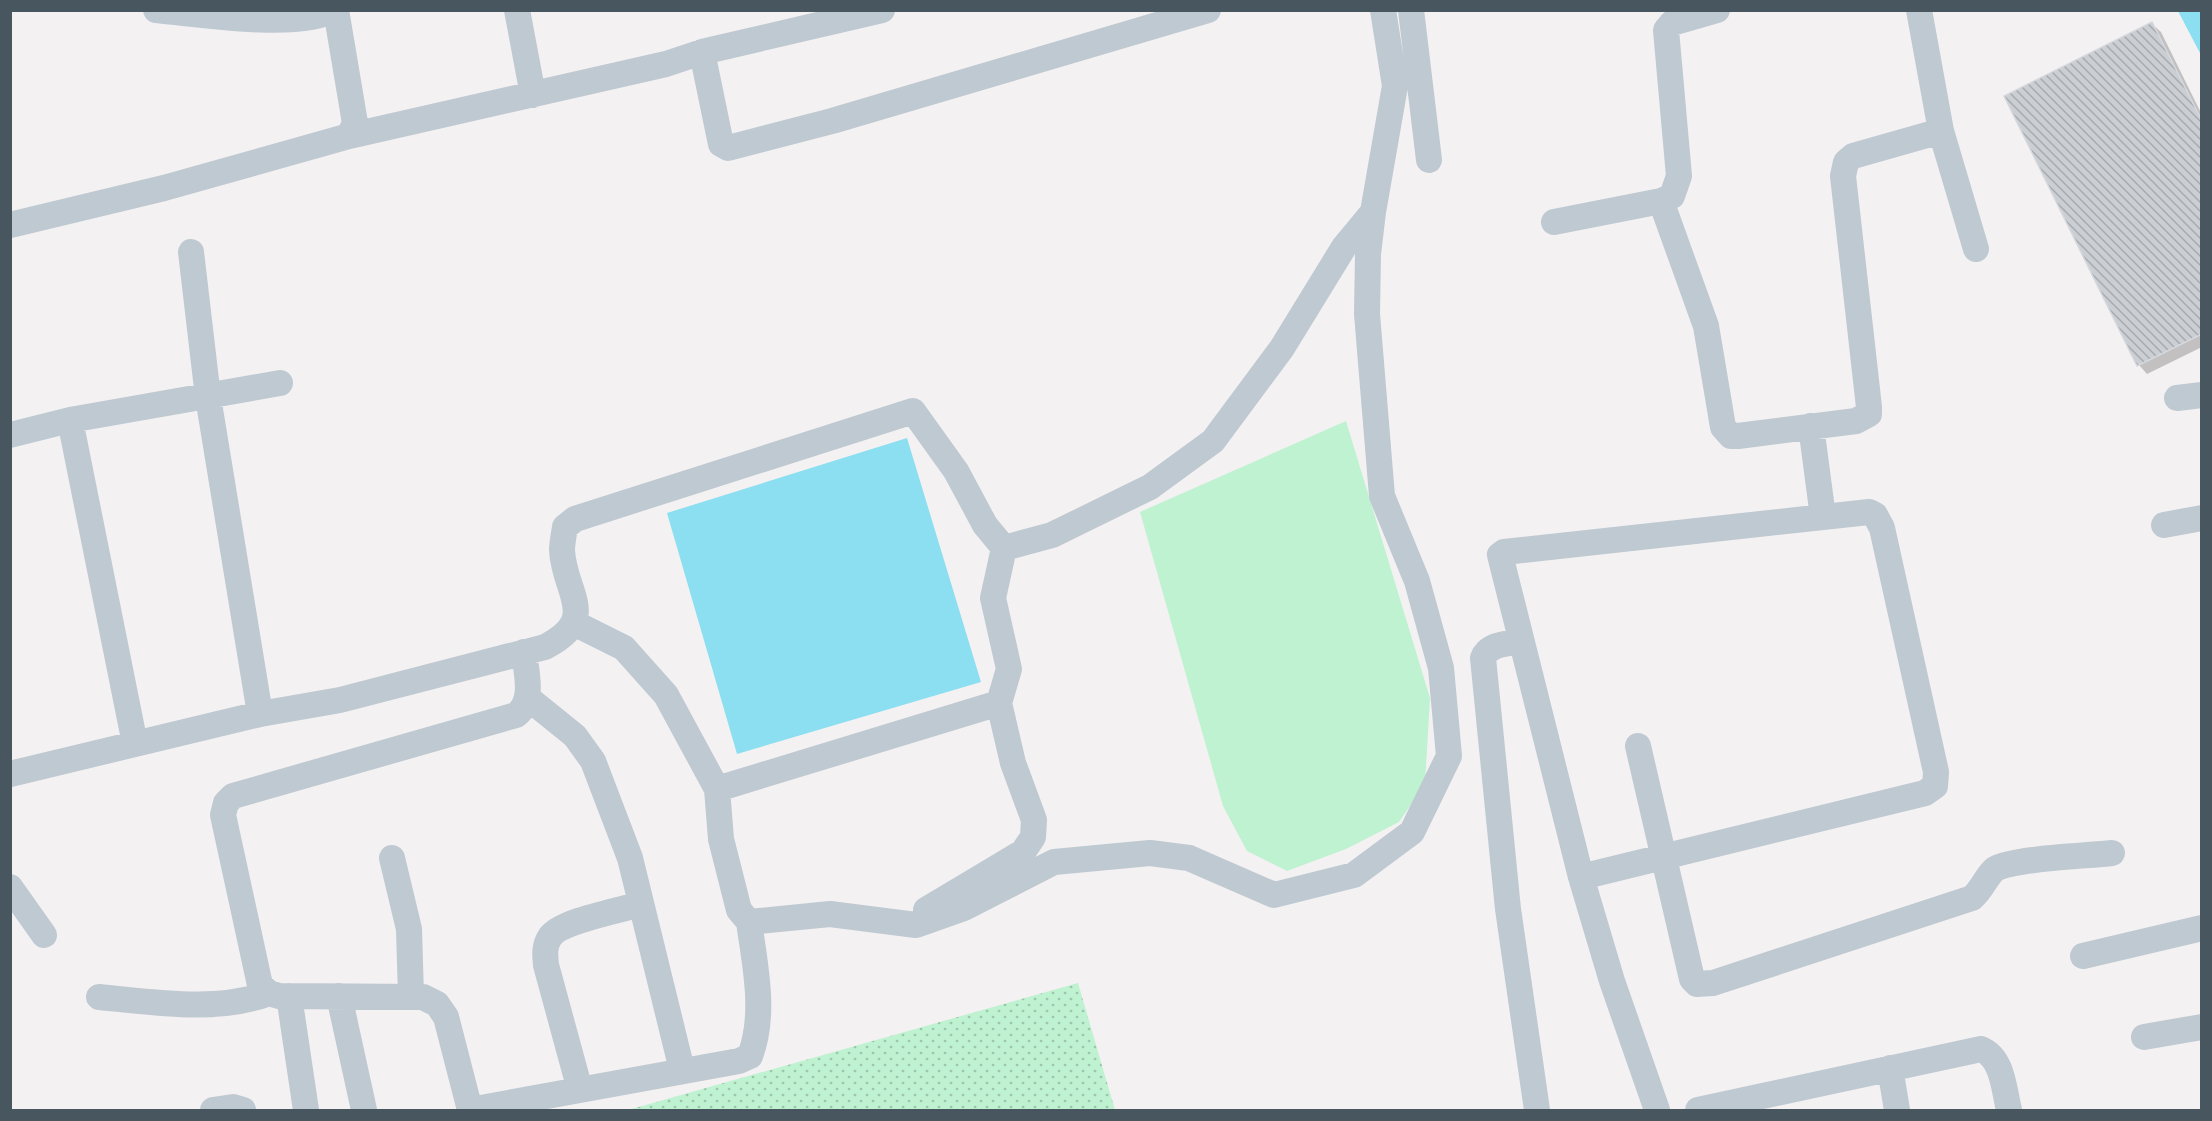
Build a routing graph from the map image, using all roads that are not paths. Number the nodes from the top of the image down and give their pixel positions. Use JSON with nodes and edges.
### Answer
{"nodes":[{"id":1,"x":156,"y":10,"type":"edge"},
{"id":2,"x":332,"y":10,"type":"edge"},
{"id":3,"x":336,"y":10,"type":"edge"},
{"id":4,"x":518,"y":10,"type":"edge"},
{"id":5,"x":882,"y":10,"type":"edge"},
{"id":6,"x":1208,"y":10,"type":"edge"},
{"id":7,"x":1383,"y":10,"type":"edge"},
{"id":8,"x":1411,"y":10,"type":"edge"},
{"id":9,"x":1717,"y":10,"type":"edge"},
{"id":10,"x":1920,"y":10,"type":"edge"},
{"id":11,"x":702,"y":52,"type":"junction"},
{"id":12,"x":533,"y":95,"type":"junction"},
{"id":13,"x":1941,"y":131,"type":"junction"},
{"id":14,"x":349,"y":136,"type":"junction"},
{"id":15,"x":1429,"y":160,"type":"dead end"},
{"id":16,"x":1661,"y":201,"type":"junction"},
{"id":17,"x":1373,"y":212,"type":"junction"},
{"id":18,"x":1554,"y":222,"type":"dead end"},
{"id":19,"x":11,"y":224,"type":"edge"},
{"id":20,"x":1976,"y":249,"type":"dead end"},
{"id":21,"x":191,"y":252,"type":"dead end"},
{"id":22,"x":280,"y":383,"type":"dead end"},
{"id":23,"x":208,"y":397,"type":"junction"},
{"id":24,"x":70,"y":420,"type":"junction"},
{"id":25,"x":1810,"y":426,"type":"junction"},
{"id":26,"x":10,"y":435,"type":"edge"},
{"id":27,"x":1823,"y":517,"type":"junction"},
{"id":28,"x":2202,"y":518,"type":"edge"},
{"id":29,"x":2164,"y":525,"type":"dead end"},
{"id":30,"x":1004,"y":548,"type":"junction"},
{"id":31,"x":574,"y":623,"type":"junction"},
{"id":32,"x":1520,"y":640,"type":"junction"},
{"id":33,"x":524,"y":652,"type":"junction"},
{"id":34,"x":528,"y":698,"type":"junction"},
{"id":35,"x":999,"y":703,"type":"junction"},
{"id":36,"x":260,"y":714,"type":"junction"},
{"id":37,"x":135,"y":744,"type":"junction"},
{"id":38,"x":1638,"y":746,"type":"dead end"},
{"id":39,"x":12,"y":767,"type":"edge"},
{"id":40,"x":717,"y":789,"type":"junction"},
{"id":41,"x":2112,"y":853,"type":"dead end"},
{"id":42,"x":1664,"y":856,"type":"junction"},
{"id":43,"x":392,"y":858,"type":"dead end"},
{"id":44,"x":1581,"y":877,"type":"junction"},
{"id":45,"x":10,"y":887,"type":"edge"},
{"id":46,"x":641,"y":904,"type":"junction"},
{"id":47,"x":749,"y":922,"type":"junction"},
{"id":48,"x":903,"y":924,"type":"junction"},
{"id":49,"x":2202,"y":928,"type":"edge"},
{"id":50,"x":44,"y":935,"type":"dead end"},
{"id":51,"x":2083,"y":956,"type":"dead end"},
{"id":52,"x":279,"y":994,"type":"junction"},
{"id":53,"x":339,"y":996,"type":"junction"},
{"id":54,"x":411,"y":996,"type":"junction"},
{"id":55,"x":99,"y":997,"type":"dead end"},
{"id":56,"x":2202,"y":1027,"type":"edge"},
{"id":57,"x":2144,"y":1037,"type":"dead end"},
{"id":58,"x":1890,"y":1068,"type":"junction"},
{"id":59,"x":682,"y":1070,"type":"junction"},
{"id":60,"x":580,"y":1090,"type":"junction"},
{"id":61,"x":213,"y":1110,"type":"edge"},
{"id":62,"x":243,"y":1110,"type":"edge"},
{"id":63,"x":306,"y":1110,"type":"edge"},
{"id":64,"x":364,"y":1110,"type":"edge"},
{"id":65,"x":470,"y":1110,"type":"edge"},
{"id":66,"x":1537,"y":1110,"type":"edge"},
{"id":67,"x":1657,"y":1110,"type":"edge"},
{"id":68,"x":1698,"y":1110,"type":"edge"},
{"id":69,"x":1897,"y":1110,"type":"edge"},
{"id":70,"x":2009,"y":1110,"type":"edge"}],
"edges":[{"from":1,"to":2,"type":"street"},
{"from":3,"to":14,"type":"street"},
{"from":4,"to":12,"type":"street"},
{"from":5,"to":11,"type":"street"},
{"from":6,"to":11,"type":"street"},
{"from":7,"to":17,"type":"street"},
{"from":8,"to":15,"type":"street"},
{"from":9,"to":16,"type":"street"},
{"from":10,"to":13,"type":"street"},
{"from":11,"to":12,"type":"street"},
{"from":12,"to":14,"type":"street"},
{"from":13,"to":20,"type":"street"},
{"from":13,"to":25,"type":"street"},
{"from":14,"to":19,"type":"street"},
{"from":16,"to":18,"type":"street"},
{"from":16,"to":25,"type":"street"},
{"from":17,"to":30,"type":"street"},
{"from":17,"to":48,"type":"street"},
{"from":21,"to":23,"type":"street"},
{"from":22,"to":23,"type":"street"},
{"from":23,"to":24,"type":"street"},
{"from":23,"to":36,"type":"street"},
{"from":24,"to":26,"type":"street"},
{"from":24,"to":37,"type":"street"},
{"from":25,"to":27,"type":"street"},
{"from":27,"to":32,"type":"street"},
{"from":27,"to":42,"type":"street"},
{"from":28,"to":29,"type":"street"},
{"from":30,"to":31,"type":"street"},
{"from":30,"to":35,"type":"street"},
{"from":31,"to":33,"type":"street"},
{"from":31,"to":40,"type":"street"},
{"from":32,"to":44,"type":"street"},
{"from":32,"to":66,"type":"street"},
{"from":33,"to":34,"type":"street"},
{"from":33,"to":36,"type":"street"},
{"from":34,"to":46,"type":"street"},
{"from":34,"to":52,"type":"street"},
{"from":35,"to":40,"type":"street"},
{"from":35,"to":48,"type":"street"},
{"from":36,"to":37,"type":"street"},
{"from":37,"to":39,"type":"street"},
{"from":38,"to":42,"type":"street"},
{"from":40,"to":47,"type":"street"},
{"from":41,"to":42,"type":"street"},
{"from":42,"to":44,"type":"street"},
{"from":43,"to":54,"type":"street"},
{"from":44,"to":67,"type":"street"},
{"from":45,"to":50,"type":"street"},
{"from":46,"to":59,"type":"street"},
{"from":46,"to":60,"type":"street"},
{"from":47,"to":48,"type":"street"},
{"from":47,"to":59,"type":"street"},
{"from":49,"to":51,"type":"street"},
{"from":52,"to":53,"type":"street"},
{"from":52,"to":55,"type":"street"},
{"from":52,"to":63,"type":"street"},
{"from":53,"to":54,"type":"street"},
{"from":53,"to":64,"type":"street"},
{"from":54,"to":65,"type":"street"},
{"from":56,"to":57,"type":"street"},
{"from":58,"to":68,"type":"street"},
{"from":58,"to":69,"type":"street"},
{"from":58,"to":70,"type":"street"},
{"from":59,"to":60,"type":"street"},
{"from":60,"to":65,"type":"street"},
{"from":61,"to":62,"type":"street"}]}
